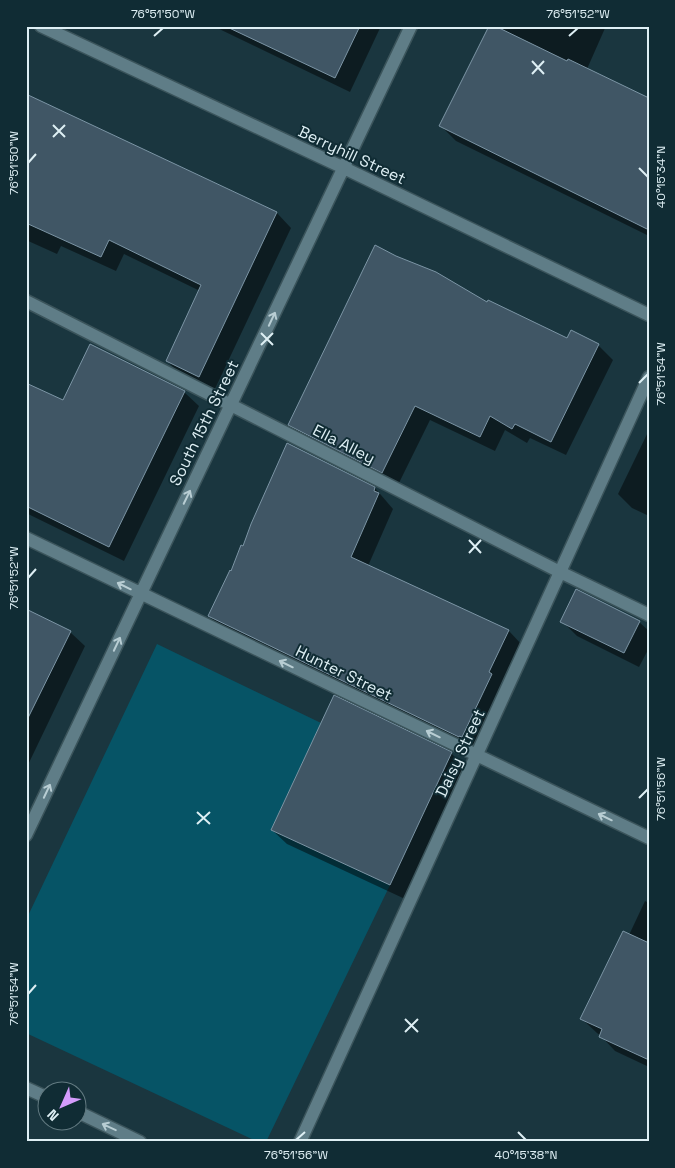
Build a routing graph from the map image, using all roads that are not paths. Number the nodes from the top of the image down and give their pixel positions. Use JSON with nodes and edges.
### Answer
{"nodes":[{"id":1,"x":41,"y":26,"type":"edge"},
{"id":2,"x":411,"y":26,"type":"edge"},
{"id":3,"x":344,"y":168,"type":"junction"},
{"id":4,"x":26,"y":301,"type":"edge"},
{"id":5,"x":649,"y":315,"type":"edge"},
{"id":6,"x":649,"y":377,"type":"edge"},
{"id":7,"x":231,"y":405,"type":"junction"},
{"id":8,"x":26,"y":538,"type":"edge"},
{"id":9,"x":560,"y":572,"type":"junction"},
{"id":10,"x":141,"y":594,"type":"junction"},
{"id":11,"x":649,"y":615,"type":"edge"},
{"id":12,"x":477,"y":755,"type":"junction"},
{"id":13,"x":30,"y":818,"type":"edge"},
{"id":14,"x":26,"y":835,"type":"edge"},
{"id":15,"x":649,"y":838,"type":"edge"},
{"id":16,"x":26,"y":1088,"type":"edge"},
{"id":17,"x":38,"y":1093,"type":"edge"},
{"id":18,"x":88,"y":1117,"type":"edge"},
{"id":19,"x":140,"y":1142,"type":"edge"},
{"id":20,"x":300,"y":1142,"type":"edge"}],
"edges":[{"from":1,"to":3,"type":"street","name":"Berryhill Street"},
{"from":2,"to":3,"type":"street","name":"South 15th Street"},
{"from":3,"to":5,"type":"street","name":"Berryhill Street"},
{"from":7,"to":3,"type":"street","name":"South 15th Street","one_way":true},
{"from":4,"to":7,"type":"street","name":"Ella Alley"},
{"from":6,"to":9,"type":"street","name":"Daisy Street"},
{"from":7,"to":9,"type":"street","name":"Ella Alley"},
{"from":10,"to":7,"type":"street","name":"South 15th Street","one_way":true},
{"from":10,"to":8,"type":"street","name":"Hunter Street","one_way":true},
{"from":9,"to":11,"type":"street","name":"Ella Alley"},
{"from":9,"to":12,"type":"street","name":"Daisy Street"},
{"from":12,"to":10,"type":"street","name":"Hunter Street","one_way":true},
{"from":13,"to":10,"type":"street","name":"South 15th Street","one_way":true},
{"from":15,"to":12,"type":"street","name":"Hunter Street","one_way":true},
{"from":12,"to":20,"type":"street","name":"Daisy Street"},
{"from":13,"to":14,"type":"street","name":"South 15th Street"},
{"from":16,"to":17,"type":"street"},
{"from":19,"to":18,"type":"street","one_way":true}]}
